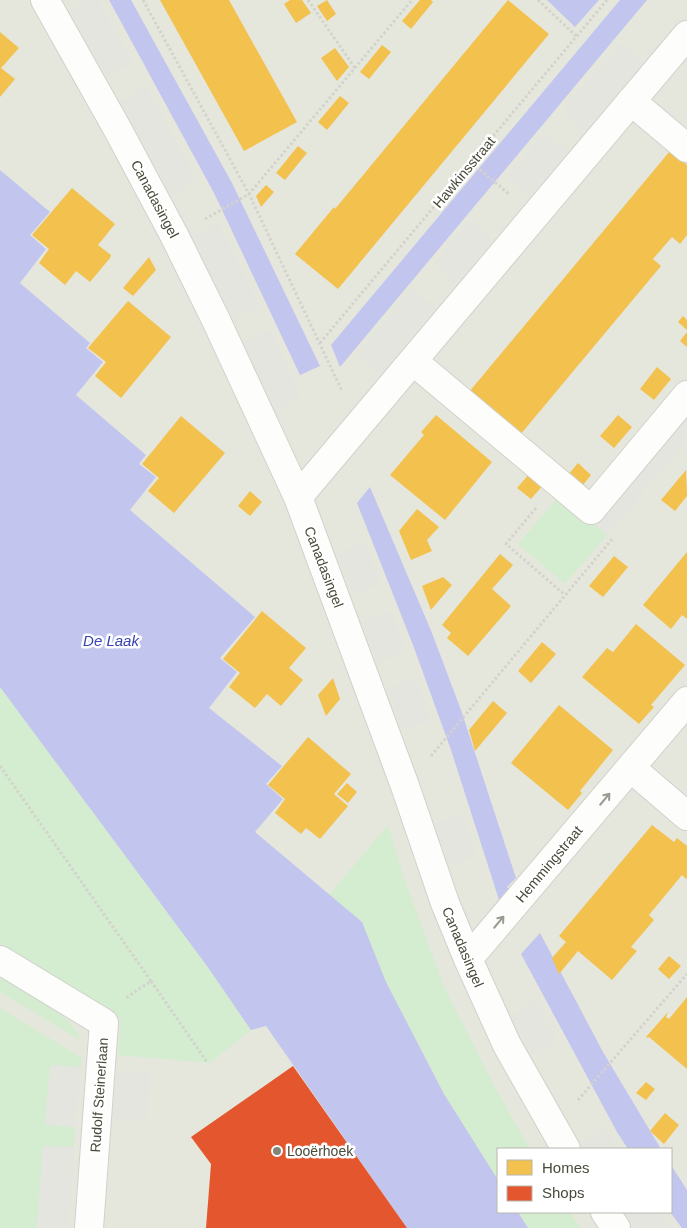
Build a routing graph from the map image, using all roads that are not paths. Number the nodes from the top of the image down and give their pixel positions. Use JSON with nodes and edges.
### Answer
{"nodes":[{"id":1,"x":45,"y":0,"type":"edge"},
{"id":2,"x":687,"y":34,"type":"edge"},
{"id":3,"x":631,"y":101,"type":"junction"},
{"id":4,"x":687,"y":148,"type":"edge"},
{"id":5,"x":413,"y":361,"type":"junction"},
{"id":6,"x":687,"y":395,"type":"edge"},
{"id":7,"x":298,"y":498,"type":"junction"},
{"id":8,"x":687,"y":701,"type":"edge"},
{"id":9,"x":631,"y":768,"type":"junction"},
{"id":10,"x":687,"y":816,"type":"edge"},
{"id":11,"x":0,"y":960,"type":"edge"},
{"id":12,"x":468,"y":960,"type":"junction"},
{"id":13,"x":565,"y":1148,"type":"edge"},
{"id":14,"x":606,"y":1213,"type":"edge"},
{"id":15,"x":89,"y":1228,"type":"edge"},
{"id":16,"x":616,"y":1228,"type":"edge"}],
"edges":[{"from":1,"to":7,"type":"street","name":"Canadasingel"},
{"from":2,"to":3,"type":"street"},
{"from":3,"to":4,"type":"street"},
{"from":3,"to":5,"type":"street"},
{"from":5,"to":6,"type":"street"},
{"from":5,"to":7,"type":"street"},
{"from":7,"to":12,"type":"street","name":"Canadasingel"},
{"from":8,"to":9,"type":"street","name":"Hemmingstraat"},
{"from":9,"to":10,"type":"street"},
{"from":12,"to":9,"type":"street","name":"Hemmingstraat","one_way":true},
{"from":11,"to":15,"type":"street","name":"Rudolf Steinerlaan"},
{"from":12,"to":13,"type":"street","name":"Canadasingel"},
{"from":14,"to":16,"type":"street"}]}
